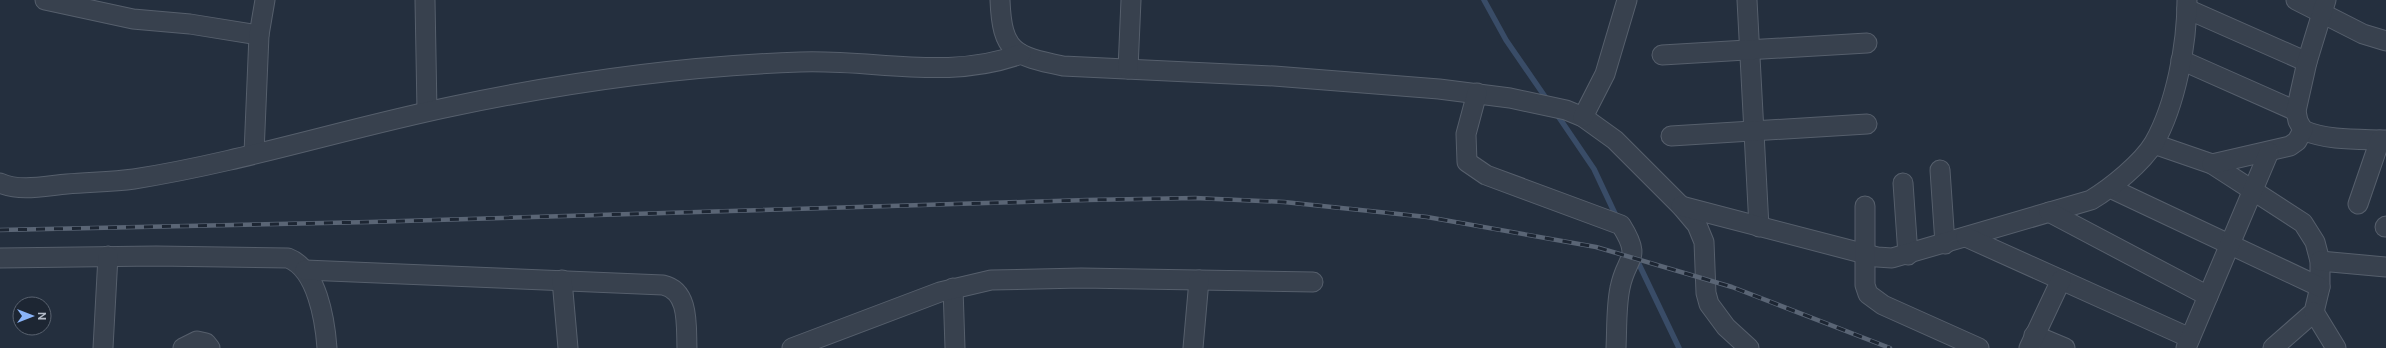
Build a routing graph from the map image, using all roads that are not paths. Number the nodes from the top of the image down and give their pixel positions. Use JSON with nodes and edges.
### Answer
{"nodes":[{"id":1,"x":45,"y":0,"type":"edge"},
{"id":2,"x":265,"y":0,"type":"edge"},
{"id":3,"x":425,"y":0,"type":"edge"},
{"id":4,"x":1000,"y":0,"type":"edge"},
{"id":5,"x":1131,"y":0,"type":"edge"},
{"id":6,"x":1627,"y":0,"type":"edge"},
{"id":7,"x":1747,"y":0,"type":"edge"},
{"id":8,"x":2296,"y":0,"type":"edge"},
{"id":9,"x":2187,"y":4,"type":"edge"},
{"id":10,"x":2324,"y":7,"type":"edge"},
{"id":11,"x":259,"y":35,"type":"junction"},
{"id":12,"x":2386,"y":41,"type":"edge"},
{"id":13,"x":1867,"y":43,"type":"dead end"},
{"id":14,"x":1750,"y":50,"type":"junction"},
{"id":15,"x":1021,"y":54,"type":"junction"},
{"id":16,"x":1662,"y":55,"type":"dead end"},
{"id":17,"x":2181,"y":60,"type":"junction"},
{"id":18,"x":2307,"y":62,"type":"junction"},
{"id":19,"x":1128,"y":69,"type":"junction"},
{"id":20,"x":1477,"y":94,"type":"junction"},
{"id":21,"x":427,"y":111,"type":"junction"},
{"id":22,"x":2296,"y":111,"type":"junction"},
{"id":23,"x":1575,"y":113,"type":"junction"},
{"id":24,"x":1867,"y":124,"type":"dead end"},
{"id":25,"x":2303,"y":130,"type":"junction"},
{"id":26,"x":1754,"y":131,"type":"junction"},
{"id":27,"x":1671,"y":136,"type":"dead end"},
{"id":28,"x":2383,"y":140,"type":"edge"},
{"id":29,"x":2154,"y":144,"type":"junction"},
{"id":30,"x":2269,"y":152,"type":"junction"},
{"id":31,"x":254,"y":153,"type":"junction"},
{"id":32,"x":2212,"y":164,"type":"junction"},
{"id":33,"x":1940,"y":170,"type":"dead end"},
{"id":34,"x":0,"y":183,"type":"edge"},
{"id":35,"x":1903,"y":183,"type":"dead end"},
{"id":36,"x":2110,"y":188,"type":"junction"},
{"id":37,"x":2253,"y":190,"type":"junction"},
{"id":38,"x":2358,"y":204,"type":"dead end"},
{"id":39,"x":1681,"y":206,"type":"junction"},
{"id":40,"x":1865,"y":206,"type":"dead end"},
{"id":41,"x":2049,"y":212,"type":"junction"},
{"id":42,"x":1759,"y":226,"type":"junction"},
{"id":43,"x":1966,"y":237,"type":"junction"},
{"id":44,"x":2230,"y":243,"type":"junction"},
{"id":45,"x":1946,"y":244,"type":"junction"},
{"id":46,"x":1865,"y":254,"type":"junction"},
{"id":47,"x":1908,"y":255,"type":"junction"},
{"id":48,"x":108,"y":256,"type":"junction"},
{"id":49,"x":0,"y":258,"type":"edge"},
{"id":50,"x":2320,"y":262,"type":"junction"},
{"id":51,"x":2386,"y":267,"type":"edge"},
{"id":52,"x":305,"y":270,"type":"junction"},
{"id":53,"x":562,"y":280,"type":"junction"},
{"id":54,"x":1199,"y":280,"type":"junction"},
{"id":55,"x":2061,"y":280,"type":"junction"},
{"id":56,"x":1313,"y":282,"type":"dead end"},
{"id":57,"x":2320,"y":287,"type":"junction"},
{"id":58,"x":953,"y":288,"type":"junction"},
{"id":59,"x":2208,"y":296,"type":"junction"},
{"id":60,"x":2314,"y":312,"type":"junction"},
{"id":61,"x":832,"y":340,"type":"edge"},
{"id":62,"x":2032,"y":341,"type":"edge"},
{"id":63,"x":2188,"y":343,"type":"edge"},
{"id":64,"x":103,"y":348,"type":"edge"},
{"id":65,"x":183,"y":348,"type":"edge"},
{"id":66,"x":210,"y":348,"type":"edge"},
{"id":67,"x":327,"y":348,"type":"edge"},
{"id":68,"x":568,"y":348,"type":"edge"},
{"id":69,"x":687,"y":348,"type":"edge"},
{"id":70,"x":792,"y":348,"type":"edge"},
{"id":71,"x":955,"y":348,"type":"edge"},
{"id":72,"x":1193,"y":348,"type":"edge"},
{"id":73,"x":1616,"y":348,"type":"edge"},
{"id":74,"x":1749,"y":348,"type":"edge"},
{"id":75,"x":1979,"y":348,"type":"edge"},
{"id":76,"x":2065,"y":348,"type":"edge"},
{"id":77,"x":2273,"y":348,"type":"edge"},
{"id":78,"x":2336,"y":348,"type":"edge"}],
"edges":[{"from":1,"to":11,"type":"street"},
{"from":2,"to":11,"type":"street"},
{"from":3,"to":21,"type":"street"},
{"from":4,"to":15,"type":"street"},
{"from":5,"to":19,"type":"street"},
{"from":6,"to":23,"type":"street"},
{"from":7,"to":14,"type":"street"},
{"from":8,"to":10,"type":"street"},
{"from":9,"to":17,"type":"street"},
{"from":9,"to":18,"type":"street"},
{"from":10,"to":12,"type":"street"},
{"from":10,"to":18,"type":"street"},
{"from":11,"to":31,"type":"street"},
{"from":13,"to":14,"type":"street"},
{"from":14,"to":16,"type":"street"},
{"from":14,"to":26,"type":"street"},
{"from":15,"to":19,"type":"street"},
{"from":15,"to":21,"type":"street"},
{"from":17,"to":22,"type":"street"},
{"from":17,"to":29,"type":"street"},
{"from":18,"to":22,"type":"street"},
{"from":19,"to":20,"type":"street"},
{"from":20,"to":23,"type":"street"},
{"from":20,"to":73,"type":"street"},
{"from":21,"to":31,"type":"street"},
{"from":22,"to":25,"type":"street"},
{"from":23,"to":39,"type":"street"},
{"from":24,"to":26,"type":"street"},
{"from":25,"to":28,"type":"street"},
{"from":25,"to":30,"type":"street"},
{"from":26,"to":27,"type":"street"},
{"from":26,"to":42,"type":"street"},
{"from":28,"to":38,"type":"street"},
{"from":29,"to":32,"type":"street"},
{"from":29,"to":36,"type":"street"},
{"from":30,"to":32,"type":"street"},
{"from":30,"to":37,"type":"street"},
{"from":31,"to":34,"type":"street"},
{"from":32,"to":37,"type":"street"},
{"from":33,"to":45,"type":"street"},
{"from":35,"to":47,"type":"street"},
{"from":36,"to":41,"type":"street"},
{"from":36,"to":44,"type":"street"},
{"from":37,"to":44,"type":"street"},
{"from":37,"to":50,"type":"street"},
{"from":39,"to":42,"type":"street"},
{"from":39,"to":74,"type":"street"},
{"from":40,"to":46,"type":"street"},
{"from":41,"to":43,"type":"street"},
{"from":41,"to":59,"type":"street"},
{"from":42,"to":46,"type":"street"},
{"from":43,"to":45,"type":"street"},
{"from":43,"to":55,"type":"street"},
{"from":44,"to":57,"type":"street"},
{"from":44,"to":59,"type":"street"},
{"from":45,"to":47,"type":"street"},
{"from":46,"to":47,"type":"street"},
{"from":46,"to":75,"type":"street"},
{"from":48,"to":49,"type":"street"},
{"from":48,"to":52,"type":"street"},
{"from":48,"to":64,"type":"street"},
{"from":50,"to":51,"type":"street"},
{"from":50,"to":57,"type":"street"},
{"from":52,"to":53,"type":"street"},
{"from":52,"to":67,"type":"street"},
{"from":53,"to":68,"type":"street"},
{"from":53,"to":69,"type":"street"},
{"from":54,"to":56,"type":"street"},
{"from":54,"to":58,"type":"street"},
{"from":54,"to":72,"type":"street"},
{"from":55,"to":62,"type":"street"},
{"from":55,"to":63,"type":"street"},
{"from":57,"to":60,"type":"street"},
{"from":58,"to":61,"type":"street"},
{"from":58,"to":71,"type":"street"},
{"from":59,"to":63,"type":"street"},
{"from":60,"to":77,"type":"street"},
{"from":60,"to":78,"type":"street"},
{"from":61,"to":70,"type":"street"},
{"from":62,"to":76,"type":"street"},
{"from":65,"to":66,"type":"street"}]}
